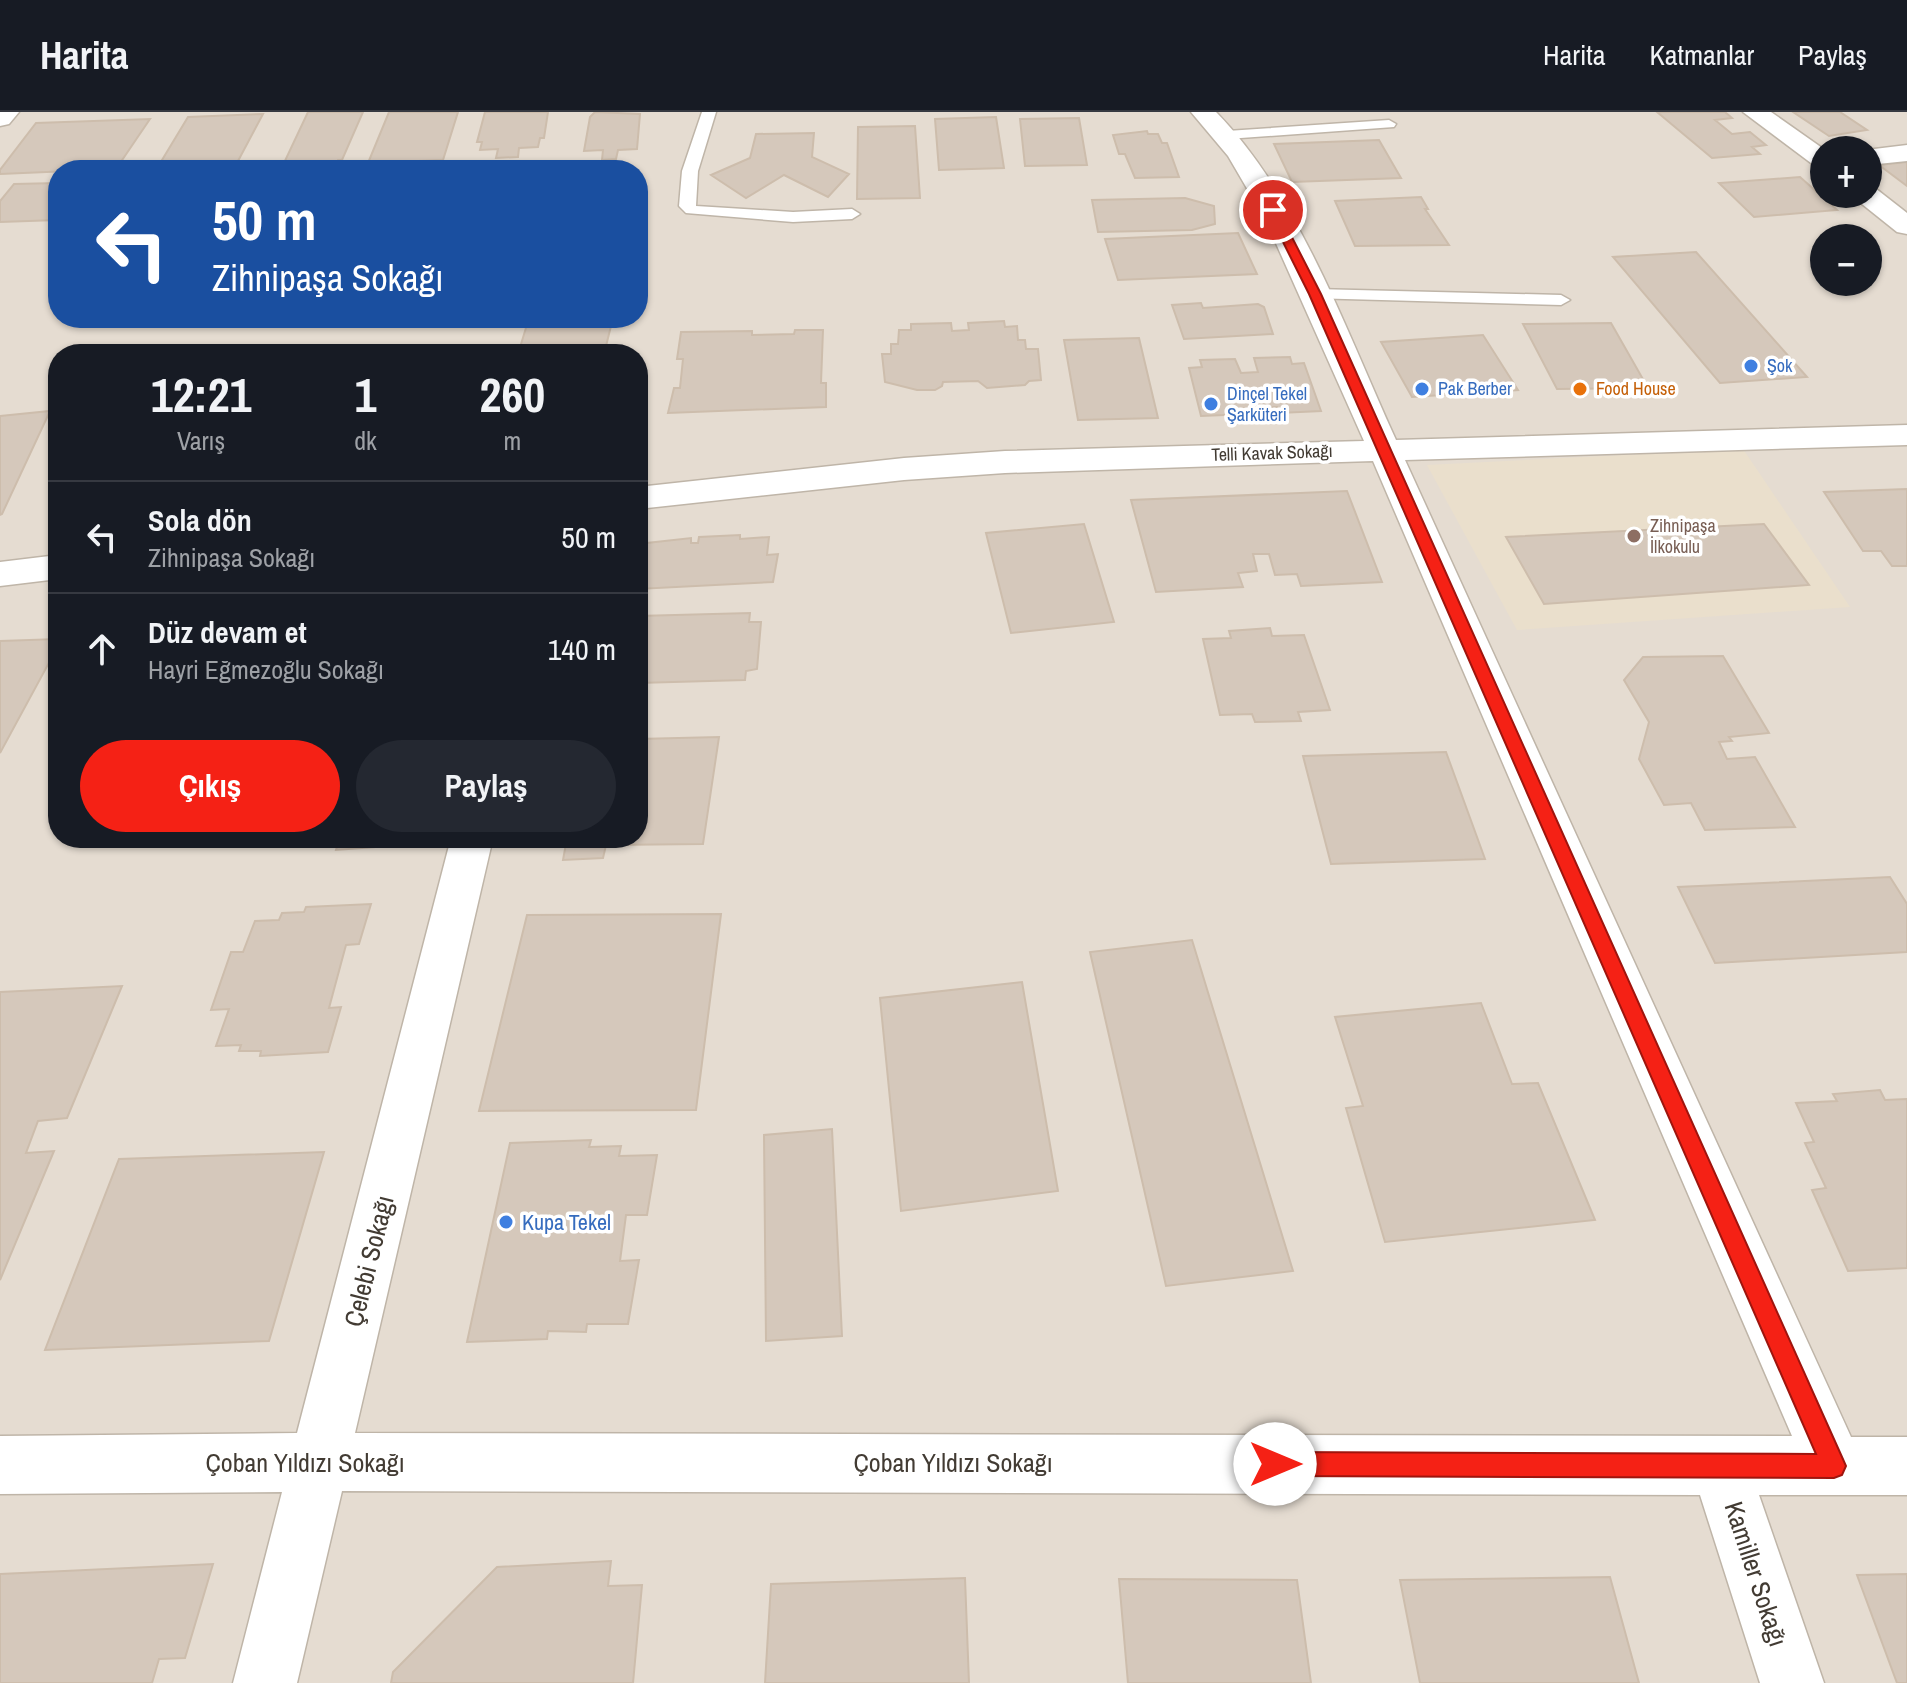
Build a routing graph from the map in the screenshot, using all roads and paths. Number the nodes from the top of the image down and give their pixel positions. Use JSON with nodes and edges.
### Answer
{"nodes":[{"id":1,"x":0,"y":112,"type":"edge"},
{"id":2,"x":8,"y":112,"type":"edge"},
{"id":3,"x":709,"y":112,"type":"edge"},
{"id":4,"x":1203,"y":112,"type":"edge"},
{"id":5,"x":1755,"y":112,"type":"edge"},
{"id":6,"x":0,"y":119,"type":"edge"},
{"id":7,"x":1389,"y":124,"type":"dead end"},
{"id":8,"x":1227,"y":135,"type":"junction"},
{"id":9,"x":1810,"y":151,"type":"edge"},
{"id":10,"x":1907,"y":153,"type":"edge"},
{"id":11,"x":1882,"y":156,"type":"edge"},
{"id":12,"x":1882,"y":206,"type":"edge"},
{"id":13,"x":852,"y":214,"type":"dead end"},
{"id":14,"x":1907,"y":226,"type":"edge"},
{"id":15,"x":1315,"y":294,"type":"junction"},
{"id":16,"x":1561,"y":300,"type":"dead end"},
{"id":17,"x":1907,"y":435,"type":"edge"},
{"id":18,"x":1383,"y":449,"type":"junction"},
{"id":19,"x":648,"y":497,"type":"edge"},
{"id":20,"x":48,"y":568,"type":"edge"},
{"id":21,"x":0,"y":574,"type":"edge"},
{"id":22,"x":470,"y":848,"type":"edge"},
{"id":23,"x":320,"y":1462,"type":"junction"},
{"id":24,"x":0,"y":1465,"type":"edge"},
{"id":25,"x":1720,"y":1465,"type":"junction"},
{"id":26,"x":1834,"y":1466,"type":"junction"},
{"id":27,"x":1907,"y":1466,"type":"edge"},
{"id":28,"x":265,"y":1683,"type":"edge"},
{"id":29,"x":1792,"y":1683,"type":"edge"}],
"edges":[{"from":1,"to":2,"type":"street"},
{"from":2,"to":6,"type":"street"},
{"from":3,"to":13,"type":"lane"},
{"from":4,"to":8,"type":"street"},
{"from":5,"to":9,"type":"street"},
{"from":7,"to":8,"type":"lane"},
{"from":8,"to":15,"type":"street"},
{"from":10,"to":11,"type":"street"},
{"from":12,"to":14,"type":"street"},
{"from":15,"to":16,"type":"lane"},
{"from":15,"to":18,"type":"street"},
{"from":17,"to":18,"type":"street","name":"Telli Kavak Sokağı"},
{"from":18,"to":19,"type":"street","name":"Telli Kavak Sokağı"},
{"from":18,"to":26,"type":"street"},
{"from":20,"to":21,"type":"street"},
{"from":22,"to":23,"type":"street","name":"Çelebi Sokağı"},
{"from":23,"to":24,"type":"street","name":"Çoban Yıldızı Sokağı"},
{"from":23,"to":25,"type":"street","name":"Çoban Yıldızı Sokağı"},
{"from":23,"to":28,"type":"street","name":"Çelebi Sokağı"},
{"from":25,"to":26,"type":"street","name":"Çoban Yıldızı Sokağı"},
{"from":25,"to":29,"type":"street","name":"Kamiller Sokağı"},
{"from":26,"to":27,"type":"street","name":"Çoban Yıldızı Sokağı"}]}
